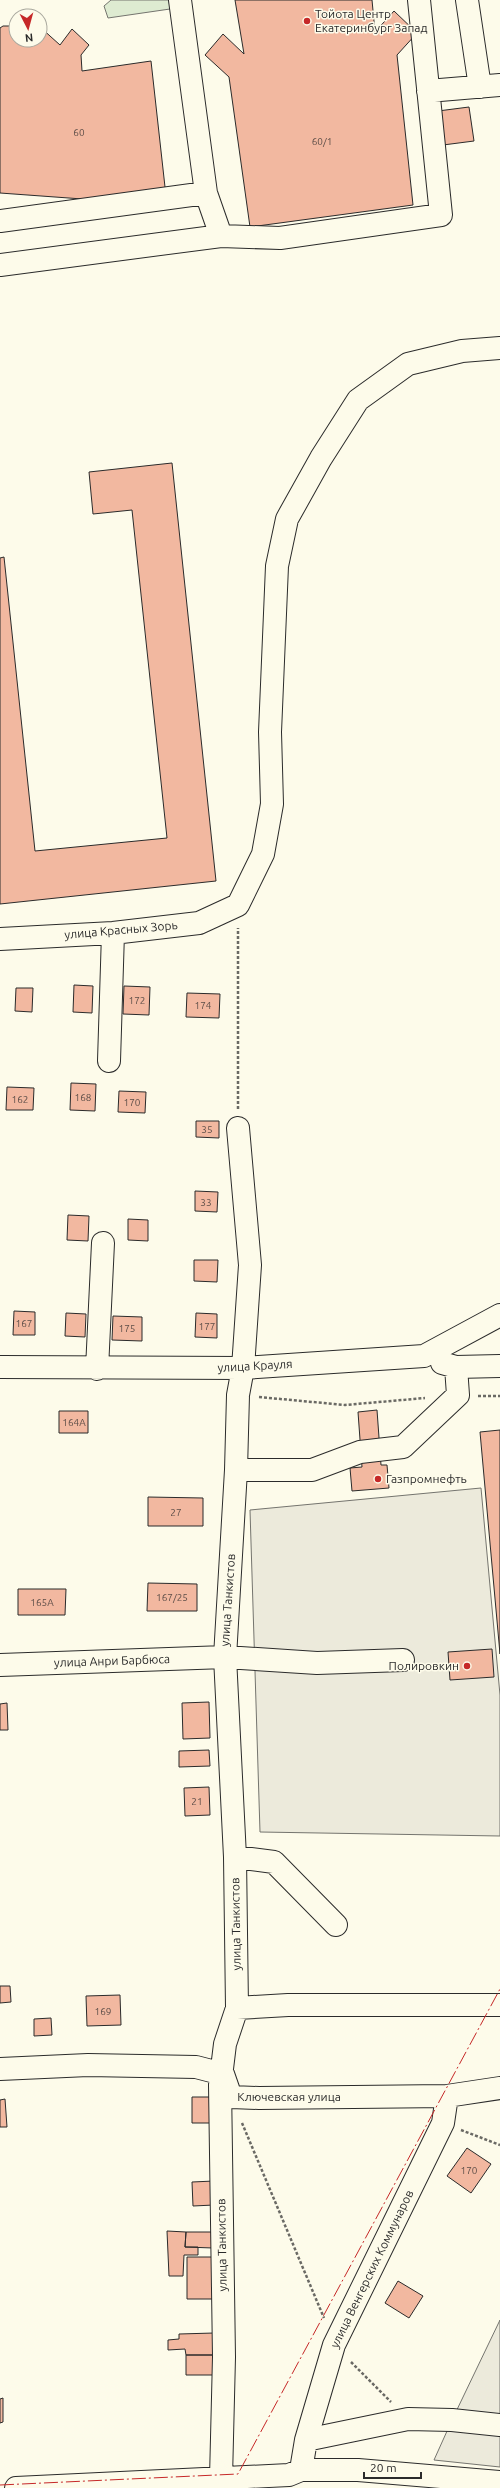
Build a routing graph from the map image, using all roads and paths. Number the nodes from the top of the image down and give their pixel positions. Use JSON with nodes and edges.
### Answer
{"nodes":[{"id":1,"x":180,"y":0,"type":"edge"},
{"id":2,"x":419,"y":0,"type":"edge"},
{"id":3,"x":467,"y":0,"type":"edge"},
{"id":4,"x":490,"y":86,"type":"edge"},
{"id":5,"x":428,"y":91,"type":"junction"},
{"id":6,"x":206,"y":194,"type":"junction"},
{"id":7,"x":0,"y":221,"type":"edge"},
{"id":8,"x":221,"y":236,"type":"junction"},
{"id":9,"x":0,"y":265,"type":"edge"},
{"id":10,"x":500,"y":348,"type":"edge"},
{"id":11,"x":238,"y":928,"type":"dead end"},
{"id":12,"x":113,"y":933,"type":"junction"},
{"id":13,"x":0,"y":939,"type":"edge"},
{"id":14,"x":109,"y":1061,"type":"dead end"},
{"id":15,"x":238,"y":1128,"type":"joint"},
{"id":16,"x":103,"y":1243,"type":"dead end"},
{"id":17,"x":500,"y":1315,"type":"edge"},
{"id":18,"x":424,"y":1356,"type":"junction"},
{"id":19,"x":500,"y":1366,"type":"edge"},
{"id":20,"x":0,"y":1367,"type":"edge"},
{"id":21,"x":456,"y":1367,"type":"junction"},
{"id":22,"x":97,"y":1368,"type":"junction"},
{"id":23,"x":243,"y":1368,"type":"junction"},
{"id":24,"x":238,"y":1395,"type":"junction"},
{"id":25,"x":458,"y":1395,"type":"junction"},
{"id":26,"x":500,"y":1396,"type":"edge"},
{"id":27,"x":236,"y":1470,"type":"junction"},
{"id":28,"x":224,"y":1657,"type":"junction"},
{"id":29,"x":403,"y":1660,"type":"dead end"},
{"id":30,"x":0,"y":1665,"type":"edge"},
{"id":31,"x":235,"y":1857,"type":"junction"},
{"id":32,"x":336,"y":1925,"type":"dead end"},
{"id":33,"x":500,"y":2005,"type":"edge"},
{"id":34,"x":237,"y":2008,"type":"junction"},
{"id":35,"x":0,"y":2069,"type":"edge"},
{"id":36,"x":223,"y":2074,"type":"junction"},
{"id":37,"x":500,"y":2088,"type":"edge"},
{"id":38,"x":447,"y":2096,"type":"junction"},
{"id":39,"x":231,"y":2097,"type":"junction"},
{"id":40,"x":443,"y":2122,"type":"junction"},
{"id":41,"x":500,"y":2145,"type":"edge"},
{"id":42,"x":334,"y":2345,"type":"junction"},
{"id":43,"x":408,"y":2419,"type":"junction"},
{"id":44,"x":500,"y":2425,"type":"edge"},
{"id":45,"x":306,"y":2440,"type":"junction"},
{"id":46,"x":221,"y":2478,"type":"junction"},
{"id":47,"x":296,"y":2478,"type":"edge"},
{"id":48,"x":500,"y":2482,"type":"edge"},
{"id":49,"x":16,"y":2488,"type":"edge"}],
"edges":[{"from":1,"to":6,"type":"street"},
{"from":2,"to":5,"type":"street"},
{"from":3,"to":4,"type":"street"},
{"from":4,"to":5,"type":"street"},
{"from":5,"to":8,"type":"street"},
{"from":6,"to":7,"type":"street"},
{"from":6,"to":8,"type":"street"},
{"from":8,"to":9,"type":"street"},
{"from":10,"to":12,"type":"street","name":"улица Красных Зорь"},
{"from":11,"to":15,"type":"path"},
{"from":12,"to":13,"type":"street","name":"улица Красных Зорь"},
{"from":12,"to":14,"type":"street"},
{"from":15,"to":23,"type":"street","name":"улица Танкистов"},
{"from":16,"to":22,"type":"street"},
{"from":17,"to":18,"type":"street","name":"улица Крауля"},
{"from":18,"to":21,"type":"street"},
{"from":18,"to":23,"type":"street","name":"улица Крауля"},
{"from":19,"to":21,"type":"street"},
{"from":20,"to":22,"type":"street","name":"улица Крауля"},
{"from":21,"to":25,"type":"street"},
{"from":22,"to":23,"type":"street","name":"улица Крауля"},
{"from":23,"to":24,"type":"street","name":"улица Танкистов"},
{"from":24,"to":25,"type":"path"},
{"from":24,"to":27,"type":"street","name":"улица Танкистов"},
{"from":25,"to":26,"type":"path"},
{"from":25,"to":27,"type":"street"},
{"from":27,"to":28,"type":"street","name":"улица Танкистов"},
{"from":28,"to":29,"type":"street","name":"улица Анри Барбюса"},
{"from":28,"to":30,"type":"street","name":"улица Анри Барбюса"},
{"from":28,"to":31,"type":"street","name":"улица Танкистов"},
{"from":31,"to":32,"type":"street"},
{"from":31,"to":34,"type":"street","name":"улица Танкистов"},
{"from":33,"to":34,"type":"street"},
{"from":34,"to":36,"type":"street","name":"улица Танкистов"},
{"from":35,"to":36,"type":"street"},
{"from":36,"to":39,"type":"street","name":"Ключевская улица"},
{"from":36,"to":46,"type":"street","name":"улица Танкистов"},
{"from":37,"to":38,"type":"street","name":"Ключевская улица"},
{"from":38,"to":39,"type":"street","name":"Ключевская улица"},
{"from":38,"to":40,"type":"street","name":"улица Венгерских Коммунаров"},
{"from":39,"to":42,"type":"path"},
{"from":40,"to":41,"type":"path"},
{"from":40,"to":42,"type":"street","name":"улица Венгерских Коммунаров"},
{"from":42,"to":43,"type":"path"},
{"from":42,"to":45,"type":"street","name":"улица Венгерских Коммунаров"},
{"from":43,"to":44,"type":"street"},
{"from":43,"to":45,"type":"street"},
{"from":45,"to":47,"type":"street","name":"улица Венгерских Коммунаров"},
{"from":46,"to":47,"type":"street"},
{"from":46,"to":49,"type":"street"},
{"from":47,"to":48,"type":"street"}]}
